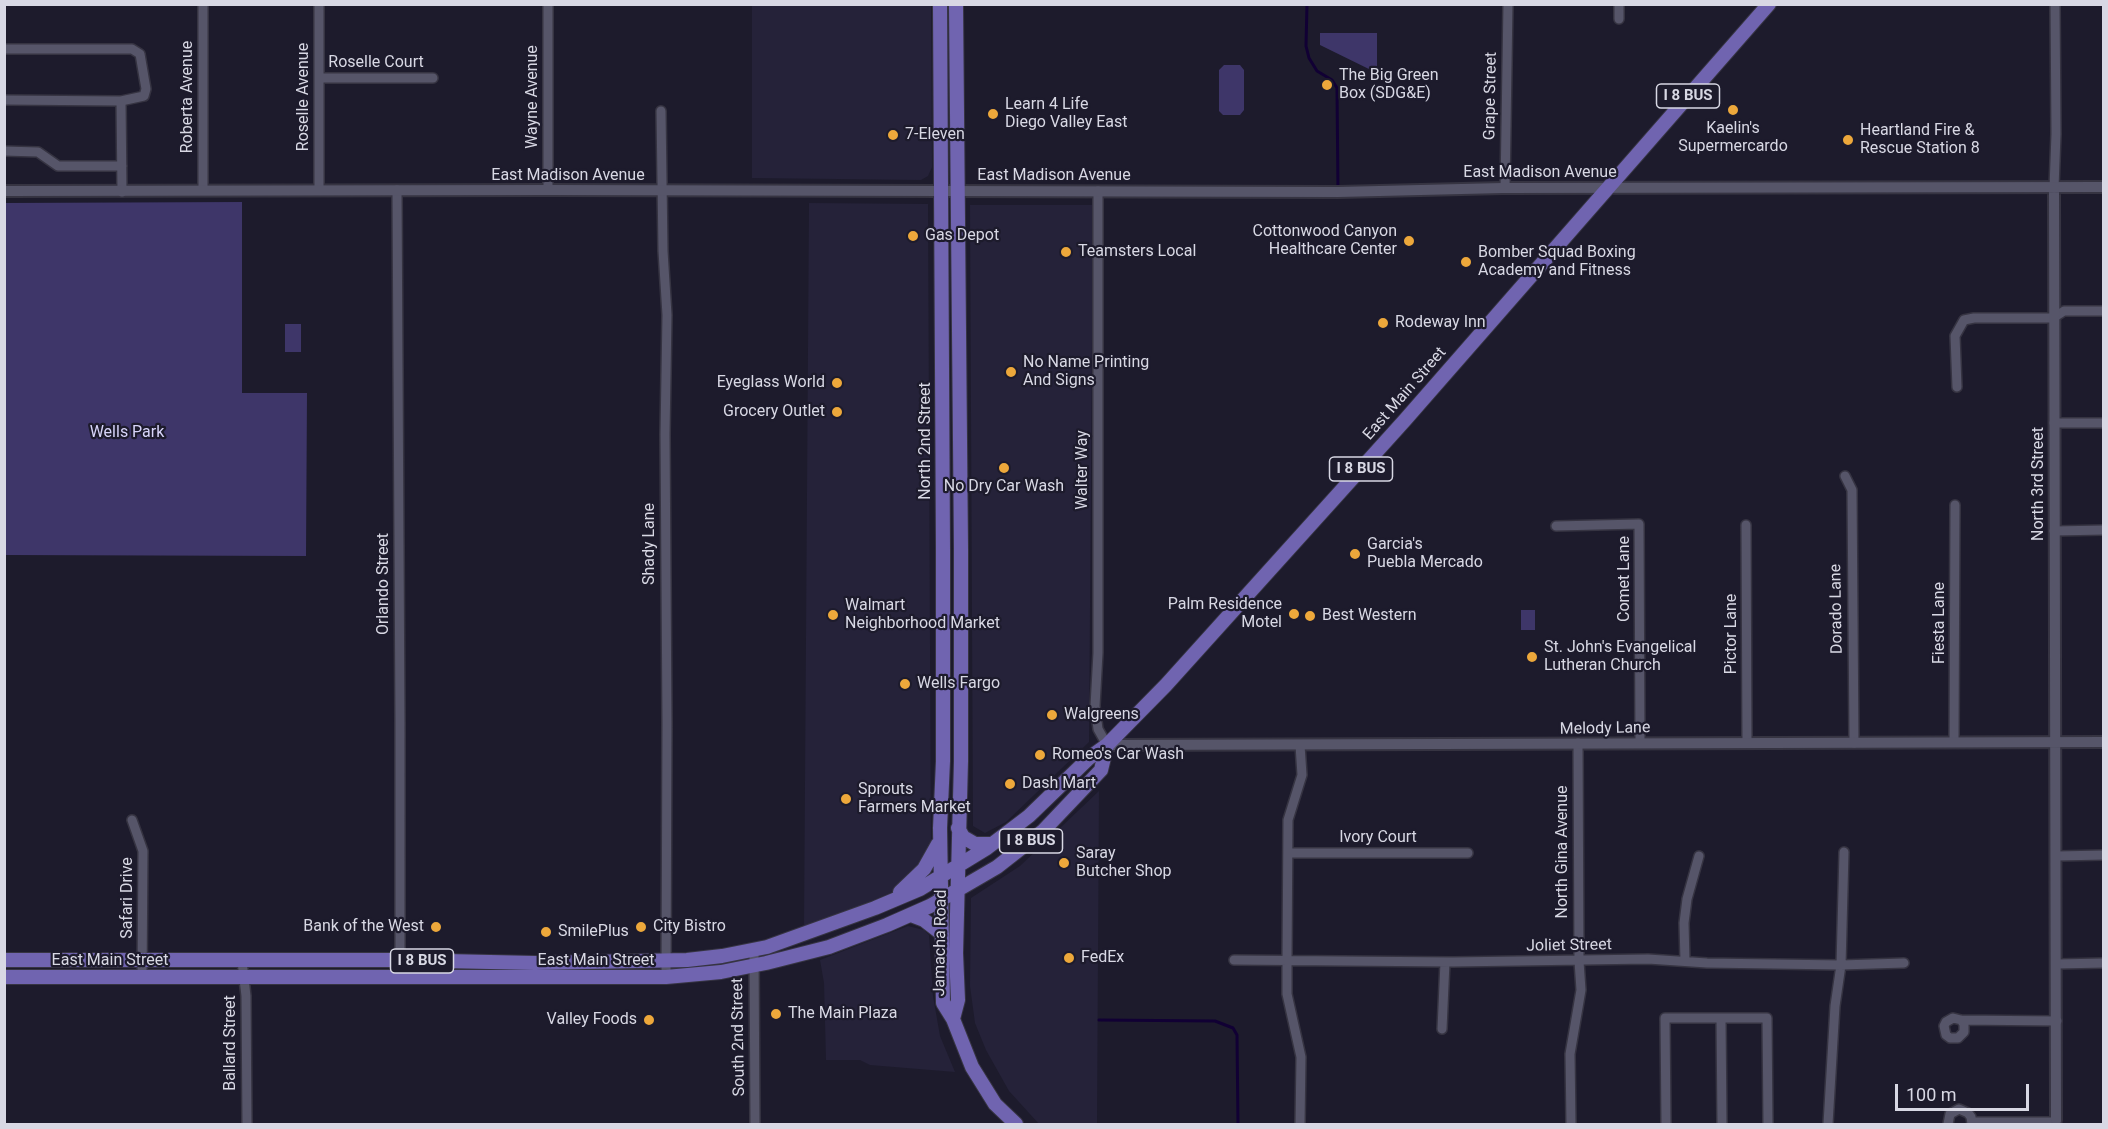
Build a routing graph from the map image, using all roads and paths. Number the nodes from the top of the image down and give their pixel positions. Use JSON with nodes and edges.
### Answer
{"nodes":[{"id":1,"x":203,"y":4,"type":"edge"},
{"id":2,"x":319,"y":4,"type":"edge"},
{"id":3,"x":548,"y":4,"type":"edge"},
{"id":4,"x":940,"y":4,"type":"edge"},
{"id":5,"x":956,"y":4,"type":"edge"},
{"id":6,"x":1508,"y":4,"type":"edge"},
{"id":7,"x":1619,"y":4,"type":"edge"},
{"id":8,"x":1769,"y":4,"type":"edge"},
{"id":9,"x":2055,"y":4,"type":"edge"},
{"id":10,"x":1619,"y":19,"type":"dead end"},
{"id":11,"x":4,"y":49,"type":"edge"},
{"id":12,"x":319,"y":78,"type":"junction"},
{"id":13,"x":433,"y":78,"type":"dead end"},
{"id":14,"x":4,"y":100,"type":"edge"},
{"id":15,"x":121,"y":100,"type":"junction"},
{"id":16,"x":661,"y":111,"type":"dead end"},
{"id":17,"x":4,"y":151,"type":"edge"},
{"id":18,"x":122,"y":166,"type":"junction"},
{"id":19,"x":1504,"y":188,"type":"junction"},
{"id":20,"x":1608,"y":188,"type":"junction"},
{"id":21,"x":2054,"y":188,"type":"junction"},
{"id":22,"x":2103,"y":188,"type":"edge"},
{"id":23,"x":203,"y":190,"type":"junction"},
{"id":24,"x":319,"y":190,"type":"junction"},
{"id":25,"x":397,"y":190,"type":"junction"},
{"id":26,"x":548,"y":190,"type":"junction"},
{"id":27,"x":4,"y":191,"type":"edge"},
{"id":28,"x":662,"y":191,"type":"junction"},
{"id":29,"x":941,"y":191,"type":"junction"},
{"id":30,"x":959,"y":191,"type":"junction"},
{"id":31,"x":1098,"y":191,"type":"junction"},
{"id":32,"x":122,"y":192,"type":"junction"},
{"id":33,"x":1961,"y":309,"type":"dead end"},
{"id":34,"x":2103,"y":311,"type":"edge"},
{"id":35,"x":2054,"y":318,"type":"junction"},
{"id":36,"x":1962,"y":323,"type":"junction"},
{"id":37,"x":941,"y":347,"type":"junction"},
{"id":38,"x":960,"y":378,"type":"junction"},
{"id":39,"x":1957,"y":387,"type":"dead end"},
{"id":40,"x":2054,"y":423,"type":"junction"},
{"id":41,"x":2103,"y":423,"type":"edge"},
{"id":42,"x":1845,"y":476,"type":"dead end"},
{"id":43,"x":943,"y":504,"type":"junction"},
{"id":44,"x":1955,"y":505,"type":"dead end"},
{"id":45,"x":961,"y":521,"type":"junction"},
{"id":46,"x":1556,"y":525,"type":"dead end"},
{"id":47,"x":1746,"y":525,"type":"dead end"},
{"id":48,"x":2103,"y":530,"type":"edge"},
{"id":49,"x":2054,"y":531,"type":"junction"},
{"id":50,"x":943,"y":575,"type":"junction"},
{"id":51,"x":960,"y":607,"type":"junction"},
{"id":52,"x":942,"y":609,"type":"junction"},
{"id":53,"x":960,"y":642,"type":"junction"},
{"id":54,"x":1954,"y":742,"type":"junction"},
{"id":55,"x":2054,"y":742,"type":"junction"},
{"id":56,"x":2103,"y":742,"type":"edge"},
{"id":57,"x":1578,"y":743,"type":"junction"},
{"id":58,"x":1640,"y":743,"type":"junction"},
{"id":59,"x":1747,"y":743,"type":"junction"},
{"id":60,"x":1854,"y":743,"type":"junction"},
{"id":61,"x":1107,"y":745,"type":"junction"},
{"id":62,"x":1300,"y":745,"type":"junction"},
{"id":63,"x":132,"y":820,"type":"dead end"},
{"id":64,"x":958,"y":828,"type":"junction"},
{"id":65,"x":940,"y":839,"type":"junction"},
{"id":66,"x":992,"y":844,"type":"junction"},
{"id":67,"x":1844,"y":852,"type":"dead end"},
{"id":68,"x":1287,"y":853,"type":"junction"},
{"id":69,"x":1468,"y":853,"type":"dead end"},
{"id":70,"x":2103,"y":855,"type":"edge"},
{"id":71,"x":1699,"y":856,"type":"dead end"},
{"id":72,"x":2057,"y":856,"type":"junction"},
{"id":73,"x":959,"y":866,"type":"junction"},
{"id":74,"x":941,"y":876,"type":"junction"},
{"id":75,"x":958,"y":890,"type":"junction"},
{"id":76,"x":942,"y":900,"type":"junction"},
{"id":77,"x":887,"y":903,"type":"junction"},
{"id":78,"x":911,"y":915,"type":"junction"},
{"id":79,"x":942,"y":934,"type":"junction"},
{"id":80,"x":754,"y":950,"type":"junction"},
{"id":81,"x":4,"y":960,"type":"edge"},
{"id":82,"x":142,"y":960,"type":"junction"},
{"id":83,"x":400,"y":960,"type":"junction"},
{"id":84,"x":666,"y":960,"type":"junction"},
{"id":85,"x":1234,"y":960,"type":"dead end"},
{"id":86,"x":1287,"y":960,"type":"junction"},
{"id":87,"x":1579,"y":961,"type":"junction"},
{"id":88,"x":1685,"y":961,"type":"junction"},
{"id":89,"x":242,"y":962,"type":"junction"},
{"id":90,"x":566,"y":962,"type":"junction"},
{"id":91,"x":1445,"y":962,"type":"junction"},
{"id":92,"x":1904,"y":963,"type":"dead end"},
{"id":93,"x":2103,"y":963,"type":"edge"},
{"id":94,"x":2057,"y":964,"type":"junction"},
{"id":95,"x":1841,"y":965,"type":"junction"},
{"id":96,"x":753,"y":966,"type":"junction"},
{"id":97,"x":4,"y":977,"type":"edge"},
{"id":98,"x":244,"y":977,"type":"junction"},
{"id":99,"x":400,"y":977,"type":"junction"},
{"id":100,"x":567,"y":977,"type":"junction"},
{"id":101,"x":666,"y":977,"type":"junction"},
{"id":102,"x":142,"y":978,"type":"junction"},
{"id":103,"x":1721,"y":1018,"type":"junction"},
{"id":104,"x":953,"y":1019,"type":"junction"},
{"id":105,"x":1961,"y":1020,"type":"dead end"},
{"id":106,"x":2057,"y":1021,"type":"junction"},
{"id":107,"x":1442,"y":1029,"type":"dead end"},
{"id":108,"x":2056,"y":1122,"type":"edge"},
{"id":109,"x":1972,"y":1123,"type":"edge"},
{"id":110,"x":247,"y":1125,"type":"edge"},
{"id":111,"x":755,"y":1125,"type":"edge"},
{"id":112,"x":1016,"y":1125,"type":"edge"},
{"id":113,"x":1300,"y":1125,"type":"edge"},
{"id":114,"x":1571,"y":1125,"type":"edge"},
{"id":115,"x":1666,"y":1125,"type":"edge"},
{"id":116,"x":1722,"y":1125,"type":"edge"},
{"id":117,"x":1768,"y":1125,"type":"edge"},
{"id":118,"x":1828,"y":1125,"type":"edge"},
{"id":119,"x":1948,"y":1125,"type":"edge"}],
"edges":[{"from":1,"to":23,"type":"street","name":"Roberta Avenue"},
{"from":2,"to":12,"type":"street","name":"Roselle Avenue"},
{"from":3,"to":26,"type":"street","name":"Wayne Avenue"},
{"from":4,"to":29,"type":"main road","name":"North 2nd Street"},
{"from":5,"to":30,"type":"main road","name":"North 2nd Street"},
{"from":6,"to":19,"type":"street","name":"Grape Street"},
{"from":7,"to":10,"type":"street"},
{"from":8,"to":20,"type":"main road","name":"East Main Street","number":"I 8 BUS"},
{"from":9,"to":21,"type":"street","name":"North 3rd Street"},
{"from":11,"to":15,"type":"street"},
{"from":12,"to":13,"type":"street","name":"Roselle Court"},
{"from":12,"to":24,"type":"street","name":"Roselle Avenue"},
{"from":14,"to":15,"type":"street"},
{"from":15,"to":18,"type":"street"},
{"from":16,"to":28,"type":"street","name":"Shady Lane"},
{"from":17,"to":18,"type":"street"},
{"from":18,"to":32,"type":"street"},
{"from":19,"to":20,"type":"street","name":"East Madison Avenue"},
{"from":19,"to":31,"type":"street","name":"East Madison Avenue"},
{"from":20,"to":21,"type":"street","name":"East Madison Avenue"},
{"from":20,"to":61,"type":"main road","name":"East Main Street","number":"I 8 BUS"},
{"from":21,"to":22,"type":"street","name":"East Madison Avenue"},
{"from":21,"to":35,"type":"street","name":"North 3rd Street"},
{"from":23,"to":24,"type":"street","name":"East Madison Avenue"},
{"from":23,"to":32,"type":"street","name":"East Madison Avenue"},
{"from":24,"to":25,"type":"street","name":"East Madison Avenue"},
{"from":25,"to":26,"type":"street","name":"East Madison Avenue"},
{"from":25,"to":83,"type":"street","name":"Orlando Street"},
{"from":26,"to":28,"type":"street","name":"East Madison Avenue"},
{"from":27,"to":32,"type":"street","name":"East Madison Avenue"},
{"from":28,"to":29,"type":"street","name":"East Madison Avenue"},
{"from":28,"to":84,"type":"street","name":"Shady Lane"},
{"from":29,"to":30,"type":"street","name":"East Madison Avenue"},
{"from":29,"to":37,"type":"main road","name":"North 2nd Street"},
{"from":30,"to":31,"type":"street","name":"East Madison Avenue"},
{"from":30,"to":38,"type":"main road","name":"North 2nd Street"},
{"from":31,"to":61,"type":"street","name":"Walter Way"},
{"from":33,"to":36,"type":"street"},
{"from":34,"to":35,"type":"street"},
{"from":35,"to":36,"type":"street"},
{"from":35,"to":40,"type":"street","name":"North 3rd Street"},
{"from":36,"to":39,"type":"street"},
{"from":37,"to":38,"type":"main road"},
{"from":37,"to":43,"type":"main road","name":"North 2nd Street"},
{"from":38,"to":45,"type":"main road","name":"North 2nd Street"},
{"from":40,"to":41,"type":"street"},
{"from":40,"to":49,"type":"street","name":"North 3rd Street"},
{"from":42,"to":60,"type":"street","name":"Dorado Lane"},
{"from":43,"to":45,"type":"main road"},
{"from":43,"to":50,"type":"main road","name":"North 2nd Street"},
{"from":44,"to":54,"type":"street","name":"Fiesta Lane"},
{"from":45,"to":51,"type":"main road","name":"North 2nd Street"},
{"from":46,"to":58,"type":"street","name":"Comet Lane"},
{"from":47,"to":59,"type":"street","name":"Pictor Lane"},
{"from":48,"to":49,"type":"street"},
{"from":49,"to":55,"type":"street","name":"North 3rd Street"},
{"from":50,"to":51,"type":"main road"},
{"from":50,"to":52,"type":"main road","name":"North 2nd Street"},
{"from":51,"to":53,"type":"main road","name":"North 2nd Street"},
{"from":52,"to":53,"type":"main road"},
{"from":52,"to":65,"type":"main road","name":"North 2nd Street"},
{"from":53,"to":64,"type":"main road","name":"North 2nd Street"},
{"from":54,"to":55,"type":"street","name":"Melody Lane"},
{"from":54,"to":60,"type":"street","name":"Melody Lane"},
{"from":55,"to":56,"type":"street","name":"Melody Lane"},
{"from":55,"to":72,"type":"street","name":"North 3rd Street"},
{"from":57,"to":58,"type":"street","name":"Melody Lane"},
{"from":57,"to":62,"type":"street","name":"Melody Lane"},
{"from":57,"to":87,"type":"street","name":"North Gina Avenue"},
{"from":58,"to":59,"type":"street","name":"Melody Lane"},
{"from":59,"to":60,"type":"street","name":"Melody Lane"},
{"from":61,"to":62,"type":"street","name":"Melody Lane"},
{"from":61,"to":66,"type":"main road","name":"East Main Street","number":"I 8 BUS"},
{"from":61,"to":75,"type":"main road","name":"East Main Street","number":"I 8 BUS"},
{"from":62,"to":68,"type":"street"},
{"from":63,"to":82,"type":"street","name":"Safari Drive"},
{"from":64,"to":66,"type":"main road"},
{"from":64,"to":73,"type":"main road","name":"North 2nd Street"},
{"from":65,"to":74,"type":"main road","name":"North 2nd Street"},
{"from":65,"to":77,"type":"main road"},
{"from":66,"to":73,"type":"main road","name":"East Main Street","number":"I 8 BUS"},
{"from":67,"to":95,"type":"street"},
{"from":68,"to":69,"type":"street","name":"Ivory Court"},
{"from":68,"to":86,"type":"street"},
{"from":70,"to":72,"type":"street"},
{"from":71,"to":88,"type":"street"},
{"from":72,"to":94,"type":"street","name":"North 3rd Street"},
{"from":73,"to":74,"type":"main road","name":"East Main Street","number":"I 8 BUS"},
{"from":73,"to":75,"type":"main road","name":"Jamacha Road"},
{"from":74,"to":76,"type":"main road","name":"Jamacha Road"},
{"from":74,"to":77,"type":"main road","name":"East Main Street","number":"I 8 BUS"},
{"from":75,"to":76,"type":"main road","name":"East Main Street","number":"I 8 BUS"},
{"from":75,"to":104,"type":"main road","name":"Jamacha Road"},
{"from":76,"to":78,"type":"main road","name":"East Main Street","number":"I 8 BUS"},
{"from":76,"to":79,"type":"main road","name":"Jamacha Road"},
{"from":77,"to":80,"type":"main road","name":"East Main Street","number":"I 8 BUS"},
{"from":78,"to":79,"type":"main road"},
{"from":78,"to":96,"type":"main road","name":"East Main Street","number":"I 8 BUS"},
{"from":79,"to":104,"type":"main road","name":"Jamacha Road"},
{"from":80,"to":84,"type":"main road","name":"East Main Street","number":"I 8 BUS"},
{"from":80,"to":96,"type":"street","name":"South 2nd Street"},
{"from":81,"to":82,"type":"main road","name":"East Main Street","number":"I 8 BUS"},
{"from":82,"to":89,"type":"main road","name":"East Main Street","number":"I 8 BUS"},
{"from":82,"to":102,"type":"street","name":"Safari Drive"},
{"from":83,"to":89,"type":"main road","name":"East Main Street","number":"I 8 BUS"},
{"from":83,"to":90,"type":"main road","name":"East Main Street","number":"I 8 BUS"},
{"from":83,"to":99,"type":"street","name":"Orlando Street"},
{"from":84,"to":90,"type":"main road","name":"East Main Street","number":"I 8 BUS"},
{"from":84,"to":101,"type":"street","name":"Shady Lane"},
{"from":85,"to":86,"type":"street","name":"Joliet Street"},
{"from":86,"to":91,"type":"street","name":"Joliet Street"},
{"from":86,"to":113,"type":"street"},
{"from":87,"to":88,"type":"street","name":"Joliet Street"},
{"from":87,"to":91,"type":"street","name":"Joliet Street"},
{"from":87,"to":114,"type":"street","name":"North Gina Avenue"},
{"from":88,"to":95,"type":"street","name":"Joliet Street"},
{"from":89,"to":98,"type":"street","name":"Ballard Street"},
{"from":90,"to":100,"type":"main road"},
{"from":91,"to":107,"type":"street"},
{"from":92,"to":95,"type":"street","name":"Joliet Street"},
{"from":93,"to":94,"type":"street"},
{"from":94,"to":106,"type":"street","name":"North 3rd Street"},
{"from":95,"to":118,"type":"street"},
{"from":96,"to":101,"type":"main road","name":"East Main Street","number":"I 8 BUS"},
{"from":96,"to":111,"type":"street","name":"South 2nd Street"},
{"from":97,"to":102,"type":"main road","name":"East Main Street","number":"I 8 BUS"},
{"from":98,"to":99,"type":"main road","name":"East Main Street","number":"I 8 BUS"},
{"from":98,"to":102,"type":"main road","name":"East Main Street","number":"I 8 BUS"},
{"from":98,"to":110,"type":"street","name":"Ballard Street"},
{"from":99,"to":100,"type":"main road","name":"East Main Street","number":"I 8 BUS"},
{"from":100,"to":101,"type":"main road","name":"East Main Street","number":"I 8 BUS"},
{"from":103,"to":115,"type":"street"},
{"from":103,"to":116,"type":"street"},
{"from":103,"to":117,"type":"street"},
{"from":104,"to":112,"type":"main road","name":"Jamacha Road"},
{"from":105,"to":106,"type":"street"},
{"from":106,"to":108,"type":"street","name":"North 3rd Street"},
{"from":108,"to":109,"type":"street"},
{"from":109,"to":119,"type":"street"}]}
